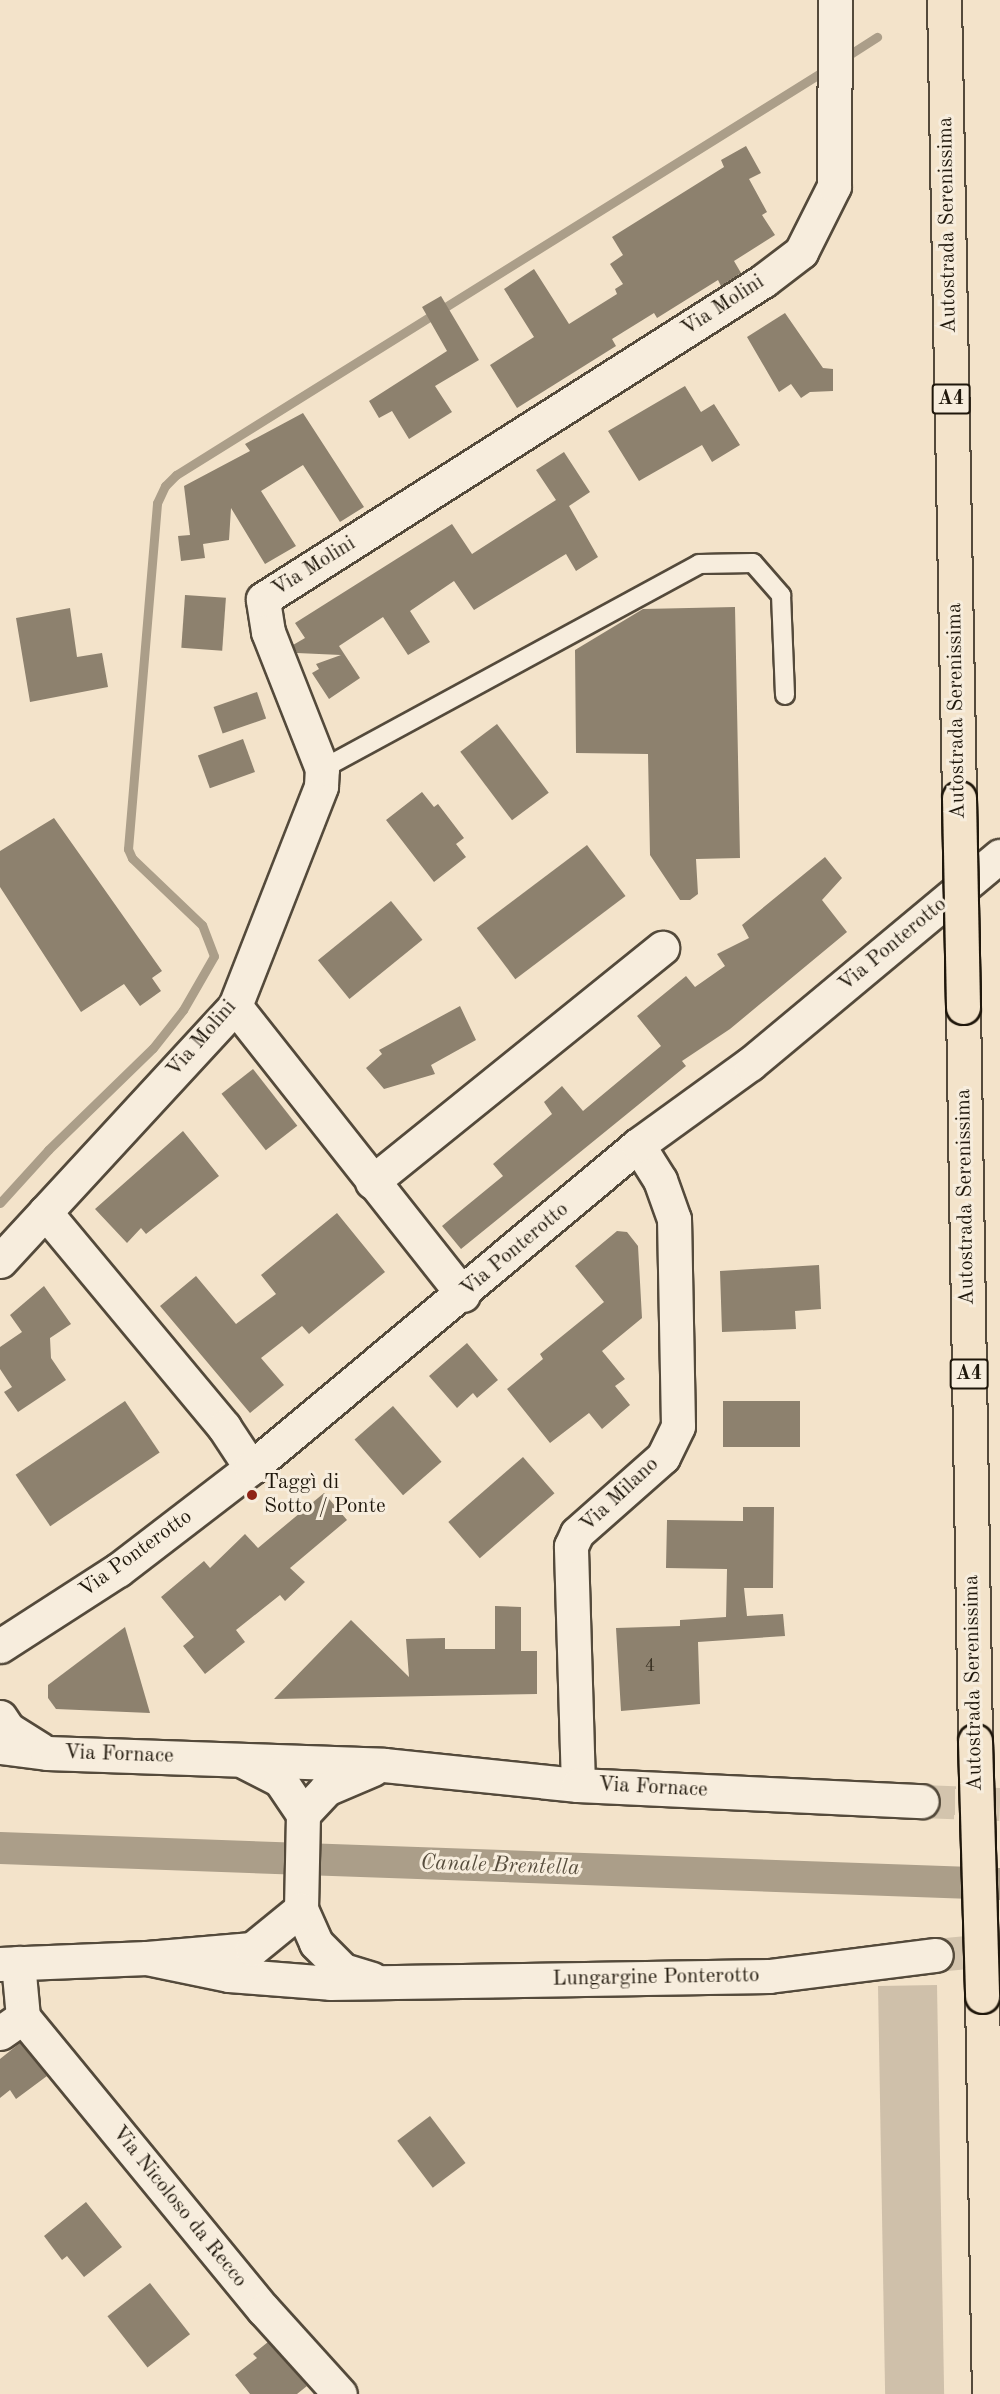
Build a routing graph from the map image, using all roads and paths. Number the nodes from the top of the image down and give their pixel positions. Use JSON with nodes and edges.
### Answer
{"nodes":[{"id":1,"x":835,"y":0,"type":"edge"},
{"id":2,"x":944,"y":0,"type":"edge"},
{"id":3,"x":785,"y":695,"type":"dead end"},
{"id":4,"x":322,"y":769,"type":"junction"},
{"id":5,"x":1000,"y":856,"type":"edge"},
{"id":6,"x":662,"y":948,"type":"dead end"},
{"id":7,"x":235,"y":1006,"type":"junction"},
{"id":8,"x":638,"y":1145,"type":"junction"},
{"id":9,"x":372,"y":1182,"type":"junction"},
{"id":10,"x":45,"y":1212,"type":"junction"},
{"id":11,"x":0,"y":1261,"type":"edge"},
{"id":12,"x":463,"y":1295,"type":"junction"},
{"id":13,"x":251,"y":1468,"type":"junction"},
{"id":14,"x":11,"y":1639,"type":"edge"},
{"id":15,"x":0,"y":1666,"type":"edge"},
{"id":16,"x":0,"y":1717,"type":"edge"},
{"id":17,"x":0,"y":1747,"type":"edge"},
{"id":18,"x":47,"y":1753,"type":"junction"},
{"id":19,"x":239,"y":1759,"type":"junction"},
{"id":20,"x":384,"y":1765,"type":"junction"},
{"id":21,"x":578,"y":1785,"type":"junction"},
{"id":22,"x":922,"y":1801,"type":"tunnel mouth"},
{"id":23,"x":303,"y":1820,"type":"junction"},
{"id":24,"x":300,"y":1903,"type":"junction"},
{"id":25,"x":936,"y":1955,"type":"tunnel mouth"},
{"id":26,"x":147,"y":1958,"type":"junction"},
{"id":27,"x":9,"y":1964,"type":"edge"},
{"id":28,"x":374,"y":1979,"type":"junction"},
{"id":29,"x":11,"y":2025,"type":"edge"},
{"id":30,"x":340,"y":2394,"type":"edge"},
{"id":31,"x":989,"y":2394,"type":"edge"}],
"edges":[{"from":1,"to":4,"type":"street","name":"Via Molini"},
{"from":2,"to":31,"type":"highway","name":"Autostrada Serenissima","number":"A4","bridge":true},
{"from":3,"to":4,"type":"lane"},
{"from":4,"to":7,"type":"street","name":"Via Molini"},
{"from":5,"to":8,"type":"street","name":"Via Ponterotto"},
{"from":6,"to":9,"type":"street"},
{"from":7,"to":9,"type":"street"},
{"from":7,"to":10,"type":"street","name":"Via Molini"},
{"from":8,"to":12,"type":"street","name":"Via Ponterotto"},
{"from":8,"to":21,"type":"street","name":"Via Milano"},
{"from":9,"to":12,"type":"street"},
{"from":10,"to":11,"type":"street","name":"Via Molini"},
{"from":10,"to":13,"type":"street"},
{"from":12,"to":13,"type":"street","name":"Via Ponterotto"},
{"from":13,"to":14,"type":"street","name":"Via Ponterotto"},
{"from":14,"to":15,"type":"street","name":"Via Ponterotto"},
{"from":16,"to":18,"type":"street"},
{"from":17,"to":18,"type":"street","name":"Via Fornace"},
{"from":18,"to":19,"type":"street","name":"Via Fornace"},
{"from":19,"to":20,"type":"street","name":"Via Fornace"},
{"from":19,"to":23,"type":"street","name":"Via Fornace"},
{"from":20,"to":21,"type":"street","name":"Via Fornace"},
{"from":20,"to":23,"type":"street","name":"Via Fornace"},
{"from":21,"to":22,"type":"street","name":"Via Fornace"},
{"from":23,"to":24,"type":"street"},
{"from":24,"to":26,"type":"street","name":"Lungargine Ponterotto"},
{"from":24,"to":28,"type":"street","name":"Lungargine Ponterotto"},
{"from":25,"to":28,"type":"street","name":"Lungargine Ponterotto"},
{"from":26,"to":27,"type":"street","name":"Lungargine Ponterotto"},
{"from":26,"to":28,"type":"street","name":"Lungargine Ponterotto"},
{"from":27,"to":29,"type":"street","name":"Via Nicoloso da Recco"},
{"from":29,"to":30,"type":"street","name":"Via Nicoloso da Recco"}]}
